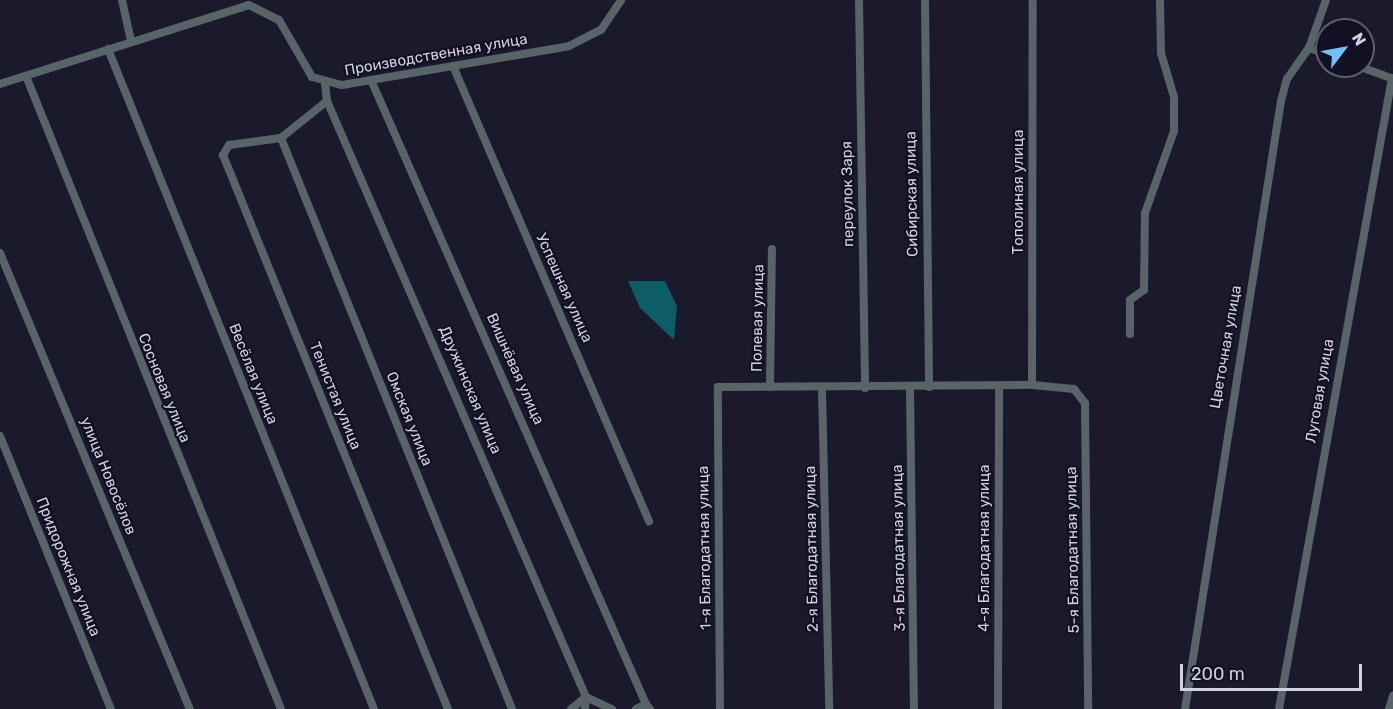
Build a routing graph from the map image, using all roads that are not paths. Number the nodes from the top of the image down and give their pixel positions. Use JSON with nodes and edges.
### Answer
{"nodes":[{"id":1,"x":122,"y":0,"type":"edge"},
{"id":2,"x":621,"y":0,"type":"edge"},
{"id":3,"x":859,"y":0,"type":"edge"},
{"id":4,"x":925,"y":0,"type":"edge"},
{"id":5,"x":1034,"y":0,"type":"edge"},
{"id":6,"x":1160,"y":0,"type":"edge"},
{"id":7,"x":1326,"y":0,"type":"edge"},
{"id":8,"x":131,"y":41,"type":"junction"},
{"id":9,"x":1310,"y":48,"type":"junction"},
{"id":10,"x":108,"y":49,"type":"junction"},
{"id":11,"x":1315,"y":50,"type":"edge"},
{"id":12,"x":453,"y":66,"type":"junction"},
{"id":13,"x":1375,"y":72,"type":"edge"},
{"id":14,"x":26,"y":76,"type":"junction"},
{"id":15,"x":1392,"y":79,"type":"edge"},
{"id":16,"x":371,"y":80,"type":"junction"},
{"id":17,"x":0,"y":84,"type":"edge"},
{"id":18,"x":325,"y":84,"type":"junction"},
{"id":19,"x":327,"y":101,"type":"junction"},
{"id":20,"x":281,"y":138,"type":"junction"},
{"id":21,"x":772,"y":249,"type":"dead end"},
{"id":22,"x":0,"y":253,"type":"edge"},
{"id":23,"x":1130,"y":334,"type":"dead end"},
{"id":24,"x":1032,"y":385,"type":"junction"},
{"id":25,"x":770,"y":387,"type":"junction"},
{"id":26,"x":910,"y":387,"type":"junction"},
{"id":27,"x":929,"y":387,"type":"junction"},
{"id":28,"x":999,"y":387,"type":"junction"},
{"id":29,"x":865,"y":388,"type":"junction"},
{"id":30,"x":822,"y":389,"type":"junction"},
{"id":31,"x":0,"y":436,"type":"edge"},
{"id":32,"x":649,"y":522,"type":"dead end"},
{"id":33,"x":1393,"y":696,"type":"edge"},
{"id":34,"x":586,"y":698,"type":"junction"},
{"id":35,"x":648,"y":706,"type":"edge"},
{"id":36,"x":111,"y":709,"type":"edge"},
{"id":37,"x":190,"y":709,"type":"edge"},
{"id":38,"x":281,"y":709,"type":"edge"},
{"id":39,"x":374,"y":709,"type":"edge"},
{"id":40,"x":448,"y":709,"type":"edge"},
{"id":41,"x":512,"y":709,"type":"edge"},
{"id":42,"x":571,"y":709,"type":"edge"},
{"id":43,"x":585,"y":709,"type":"edge"},
{"id":44,"x":612,"y":709,"type":"edge"},
{"id":45,"x":636,"y":709,"type":"edge"},
{"id":46,"x":720,"y":709,"type":"edge"},
{"id":47,"x":829,"y":709,"type":"edge"},
{"id":48,"x":914,"y":709,"type":"edge"},
{"id":49,"x":998,"y":709,"type":"edge"},
{"id":50,"x":1088,"y":709,"type":"edge"},
{"id":51,"x":1185,"y":709,"type":"edge"},
{"id":52,"x":1279,"y":709,"type":"edge"},
{"id":53,"x":1389,"y":709,"type":"edge"}],
"edges":[{"from":1,"to":8,"type":"street"},
{"from":2,"to":12,"type":"street","name":"Производственная улица"},
{"from":3,"to":29,"type":"street","name":"переулок Заря"},
{"from":4,"to":27,"type":"street","name":"Сибирская улица"},
{"from":5,"to":24,"type":"street","name":"Тополиная улица"},
{"from":6,"to":23,"type":"street"},
{"from":7,"to":9,"type":"street","name":"Цветочная улица"},
{"from":8,"to":10,"type":"street","name":"Производственная улица"},
{"from":8,"to":18,"type":"street","name":"Производственная улица"},
{"from":9,"to":11,"type":"street"},
{"from":9,"to":51,"type":"street","name":"Цветочная улица"},
{"from":10,"to":14,"type":"street","name":"Производственная улица"},
{"from":10,"to":39,"type":"street","name":"Весёлая улица"},
{"from":12,"to":16,"type":"street","name":"Производственная улица"},
{"from":12,"to":32,"type":"street","name":"Успешная улица"},
{"from":13,"to":15,"type":"street"},
{"from":14,"to":17,"type":"street","name":"Производственная улица"},
{"from":14,"to":38,"type":"street","name":"Сосновая улица"},
{"from":15,"to":52,"type":"street","name":"Луговая улица"},
{"from":16,"to":18,"type":"street","name":"Производственная улица"},
{"from":16,"to":35,"type":"street","name":"Вишнёвая улица"},
{"from":18,"to":19,"type":"street","name":"Дружинская улица"},
{"from":19,"to":20,"type":"street"},
{"from":19,"to":34,"type":"street","name":"Дружинская улица"},
{"from":20,"to":40,"type":"street","name":"Тенистая улица"},
{"from":20,"to":41,"type":"street","name":"Омская улица"},
{"from":21,"to":25,"type":"street","name":"Полевая улица"},
{"from":22,"to":37,"type":"street","name":"улица Новосёлов"},
{"from":24,"to":28,"type":"street"},
{"from":24,"to":50,"type":"street","name":"5-я Благодатная улица"},
{"from":25,"to":30,"type":"street"},
{"from":25,"to":46,"type":"street","name":"1-я Благодатная улица"},
{"from":26,"to":27,"type":"street"},
{"from":26,"to":29,"type":"street"},
{"from":26,"to":48,"type":"street","name":"3-я Благодатная улица"},
{"from":27,"to":28,"type":"street"},
{"from":28,"to":49,"type":"street","name":"4-я Благодатная улица"},
{"from":29,"to":30,"type":"street"},
{"from":30,"to":47,"type":"street","name":"2-я Благодатная улица"},
{"from":31,"to":36,"type":"street","name":"Придорожная улица"},
{"from":33,"to":53,"type":"street"},
{"from":34,"to":42,"type":"street"},
{"from":34,"to":43,"type":"street","name":"Дружинская улица"},
{"from":34,"to":44,"type":"street"},
{"from":35,"to":45,"type":"street"}]}
